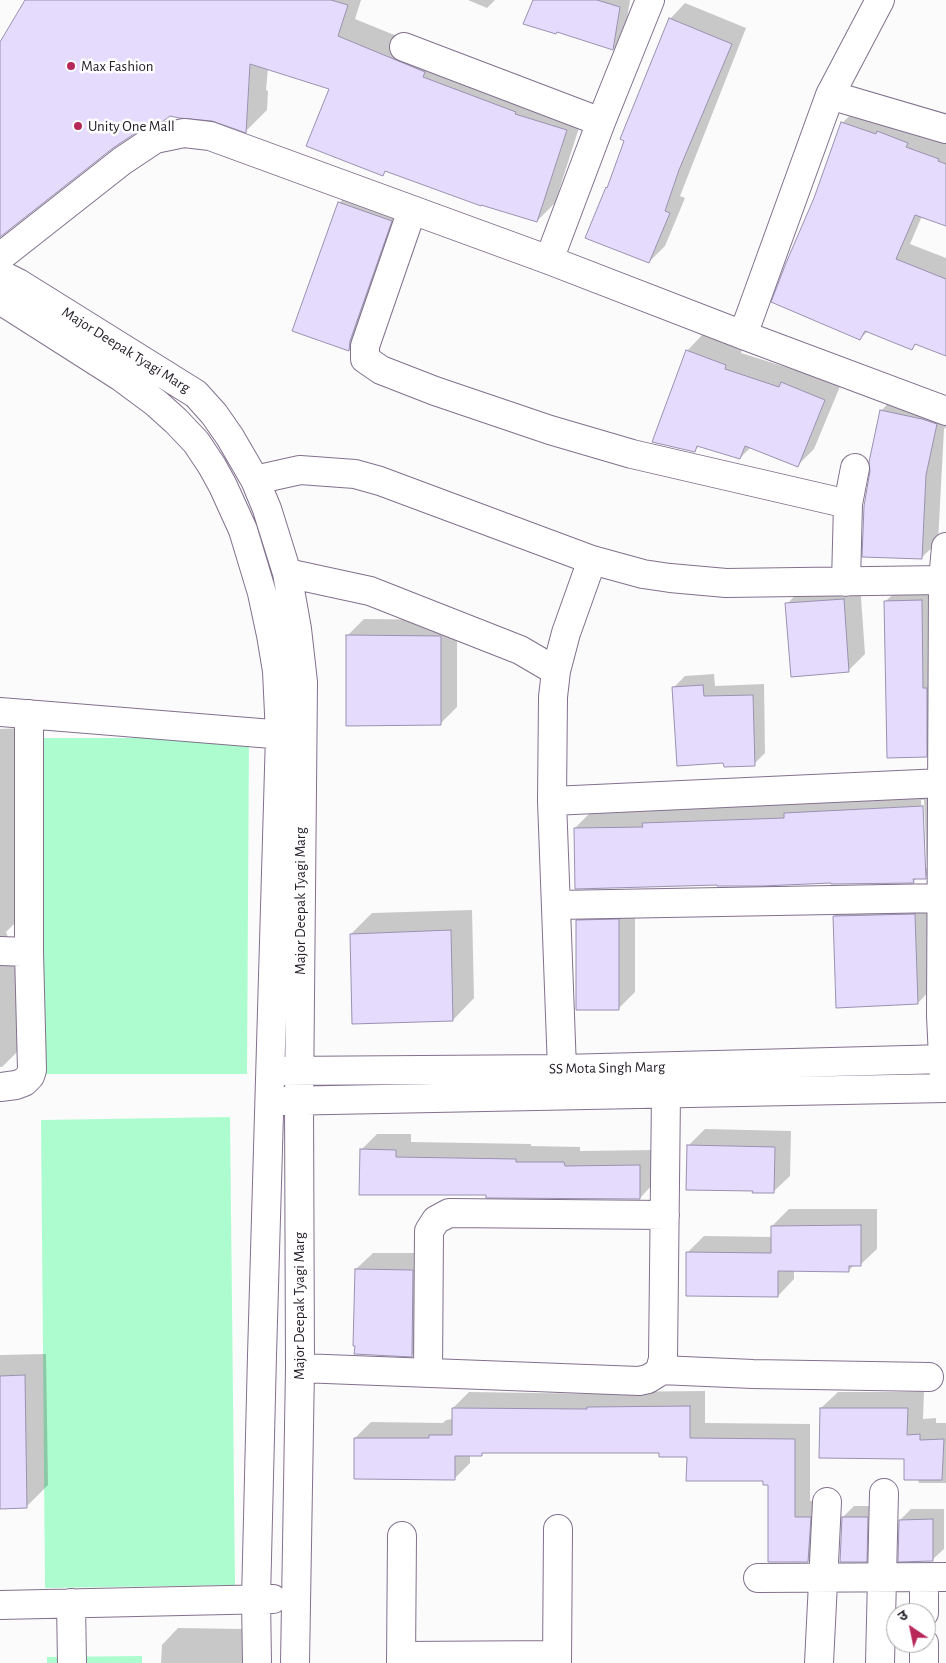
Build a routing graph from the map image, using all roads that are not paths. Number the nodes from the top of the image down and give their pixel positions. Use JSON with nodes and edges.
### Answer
{"nodes":[{"id":1,"x":650,"y":0,"type":"edge"},
{"id":2,"x":880,"y":0,"type":"edge"},
{"id":3,"x":404,"y":47,"type":"dead end"},
{"id":4,"x":830,"y":95,"type":"junction"},
{"id":5,"x":601,"y":122,"type":"junction"},
{"id":6,"x":946,"y":129,"type":"edge"},
{"id":7,"x":412,"y":210,"type":"junction"},
{"id":8,"x":0,"y":257,"type":"edge"},
{"id":9,"x":549,"y":260,"type":"junction"},
{"id":10,"x":0,"y":274,"type":"edge"},
{"id":11,"x":0,"y":300,"type":"edge"},
{"id":12,"x":743,"y":335,"type":"junction"},
{"id":13,"x":946,"y":411,"type":"edge"},
{"id":14,"x":855,"y":468,"type":"dead end"},
{"id":15,"x":255,"y":480,"type":"junction"},
{"id":16,"x":848,"y":504,"type":"junction"},
{"id":17,"x":946,"y":547,"type":"edge"},
{"id":18,"x":592,"y":560,"type":"junction"},
{"id":19,"x":287,"y":573,"type":"junction"},
{"id":20,"x":943,"y":580,"type":"junction"},
{"id":21,"x":846,"y":582,"type":"junction"},
{"id":22,"x":556,"y":671,"type":"junction"},
{"id":23,"x":0,"y":712,"type":"edge"},
{"id":24,"x":28,"y":714,"type":"junction"},
{"id":25,"x":291,"y":736,"type":"junction"},
{"id":26,"x":942,"y":783,"type":"junction"},
{"id":27,"x":552,"y":802,"type":"junction"},
{"id":28,"x":942,"y":898,"type":"junction"},
{"id":29,"x":556,"y":905,"type":"junction"},
{"id":30,"x":0,"y":951,"type":"edge"},
{"id":31,"x":29,"y":952,"type":"junction"},
{"id":32,"x":944,"y":1059,"type":"edge"},
{"id":33,"x":562,"y":1069,"type":"junction"},
{"id":34,"x":299,"y":1071,"type":"junction"},
{"id":35,"x":269,"y":1072,"type":"junction"},
{"id":36,"x":0,"y":1087,"type":"edge"},
{"id":37,"x":946,"y":1088,"type":"edge"},
{"id":38,"x":666,"y":1094,"type":"junction"},
{"id":39,"x":269,"y":1101,"type":"junction"},
{"id":40,"x":299,"y":1102,"type":"junction"},
{"id":41,"x":665,"y":1215,"type":"junction"},
{"id":42,"x":300,"y":1368,"type":"junction"},
{"id":43,"x":660,"y":1370,"type":"junction"},
{"id":44,"x":428,"y":1372,"type":"junction"},
{"id":45,"x":929,"y":1377,"type":"dead end"},
{"id":46,"x":884,"y":1493,"type":"dead end"},
{"id":47,"x":827,"y":1502,"type":"dead end"},
{"id":48,"x":558,"y":1529,"type":"dead end"},
{"id":49,"x":402,"y":1536,"type":"dead end"},
{"id":50,"x":882,"y":1577,"type":"junction"},
{"id":51,"x":758,"y":1578,"type":"dead end"},
{"id":52,"x":823,"y":1578,"type":"junction"},
{"id":53,"x":935,"y":1578,"type":"edge"},
{"id":54,"x":296,"y":1598,"type":"junction"},
{"id":55,"x":256,"y":1599,"type":"junction"},
{"id":56,"x":71,"y":1603,"type":"junction"},
{"id":57,"x":927,"y":1603,"type":"edge"},
{"id":58,"x":0,"y":1604,"type":"edge"},
{"id":59,"x":557,"y":1659,"type":"edge"},
{"id":60,"x":401,"y":1660,"type":"edge"},
{"id":61,"x":72,"y":1663,"type":"edge"},
{"id":62,"x":257,"y":1663,"type":"edge"},
{"id":63,"x":295,"y":1663,"type":"edge"},
{"id":64,"x":819,"y":1663,"type":"edge"},
{"id":65,"x":880,"y":1663,"type":"edge"}],
"edges":[{"from":1,"to":5,"type":"street"},
{"from":2,"to":4,"type":"street"},
{"from":3,"to":5,"type":"street"},
{"from":4,"to":6,"type":"street"},
{"from":4,"to":12,"type":"street"},
{"from":5,"to":9,"type":"street"},
{"from":7,"to":8,"type":"street"},
{"from":7,"to":9,"type":"street"},
{"from":7,"to":16,"type":"street"},
{"from":9,"to":12,"type":"street"},
{"from":10,"to":15,"type":"street","name":"Major Deepak Tyagi Marg"},
{"from":11,"to":25,"type":"street","name":"Major Deepak Tyagi Marg"},
{"from":12,"to":13,"type":"street"},
{"from":14,"to":16,"type":"street"},
{"from":15,"to":18,"type":"street"},
{"from":15,"to":19,"type":"street","name":"Major Deepak Tyagi Marg"},
{"from":16,"to":21,"type":"street"},
{"from":17,"to":20,"type":"street"},
{"from":18,"to":21,"type":"street"},
{"from":18,"to":22,"type":"street"},
{"from":19,"to":22,"type":"street"},
{"from":19,"to":25,"type":"street","name":"Major Deepak Tyagi Marg"},
{"from":20,"to":21,"type":"street"},
{"from":20,"to":26,"type":"street"},
{"from":22,"to":27,"type":"street"},
{"from":23,"to":24,"type":"street"},
{"from":24,"to":25,"type":"street"},
{"from":24,"to":31,"type":"street"},
{"from":25,"to":34,"type":"street","name":"Major Deepak Tyagi Marg"},
{"from":25,"to":35,"type":"street","name":"Major Deepak Tyagi Marg"},
{"from":26,"to":27,"type":"street"},
{"from":26,"to":28,"type":"street"},
{"from":27,"to":29,"type":"street"},
{"from":28,"to":29,"type":"street"},
{"from":28,"to":32,"type":"street"},
{"from":29,"to":33,"type":"street"},
{"from":30,"to":31,"type":"street"},
{"from":31,"to":36,"type":"street"},
{"from":32,"to":33,"type":"street","name":"SS Mota Singh Marg"},
{"from":32,"to":37,"type":"street"},
{"from":33,"to":34,"type":"street","name":"SS Mota Singh Marg"},
{"from":34,"to":35,"type":"street","name":"SS Mota Singh Marg"},
{"from":34,"to":40,"type":"street","name":"Major Deepak Tyagi Marg"},
{"from":35,"to":39,"type":"street","name":"Major Deepak Tyagi Marg"},
{"from":37,"to":38,"type":"street","name":"SS Mota Singh Marg"},
{"from":38,"to":40,"type":"street","name":"SS Mota Singh Marg"},
{"from":38,"to":41,"type":"street"},
{"from":39,"to":40,"type":"street","name":"SS Mota Singh Marg"},
{"from":39,"to":55,"type":"street","name":"Major Deepak Tyagi Marg"},
{"from":40,"to":42,"type":"street","name":"Major Deepak Tyagi Marg"},
{"from":41,"to":43,"type":"street"},
{"from":41,"to":44,"type":"street"},
{"from":42,"to":44,"type":"street"},
{"from":42,"to":54,"type":"street","name":"Major Deepak Tyagi Marg"},
{"from":43,"to":44,"type":"street"},
{"from":43,"to":45,"type":"street"},
{"from":46,"to":50,"type":"street"},
{"from":47,"to":52,"type":"street"},
{"from":48,"to":59,"type":"street"},
{"from":49,"to":60,"type":"street"},
{"from":50,"to":52,"type":"street"},
{"from":50,"to":53,"type":"street"},
{"from":50,"to":65,"type":"street"},
{"from":51,"to":52,"type":"street"},
{"from":52,"to":64,"type":"street"},
{"from":53,"to":57,"type":"street"},
{"from":54,"to":55,"type":"street"},
{"from":54,"to":63,"type":"street","name":"Major Deepak Tyagi Marg"},
{"from":55,"to":56,"type":"street"},
{"from":55,"to":62,"type":"street","name":"Major Deepak Tyagi Marg"},
{"from":56,"to":58,"type":"street"},
{"from":56,"to":61,"type":"street"},
{"from":59,"to":60,"type":"street"}]}
